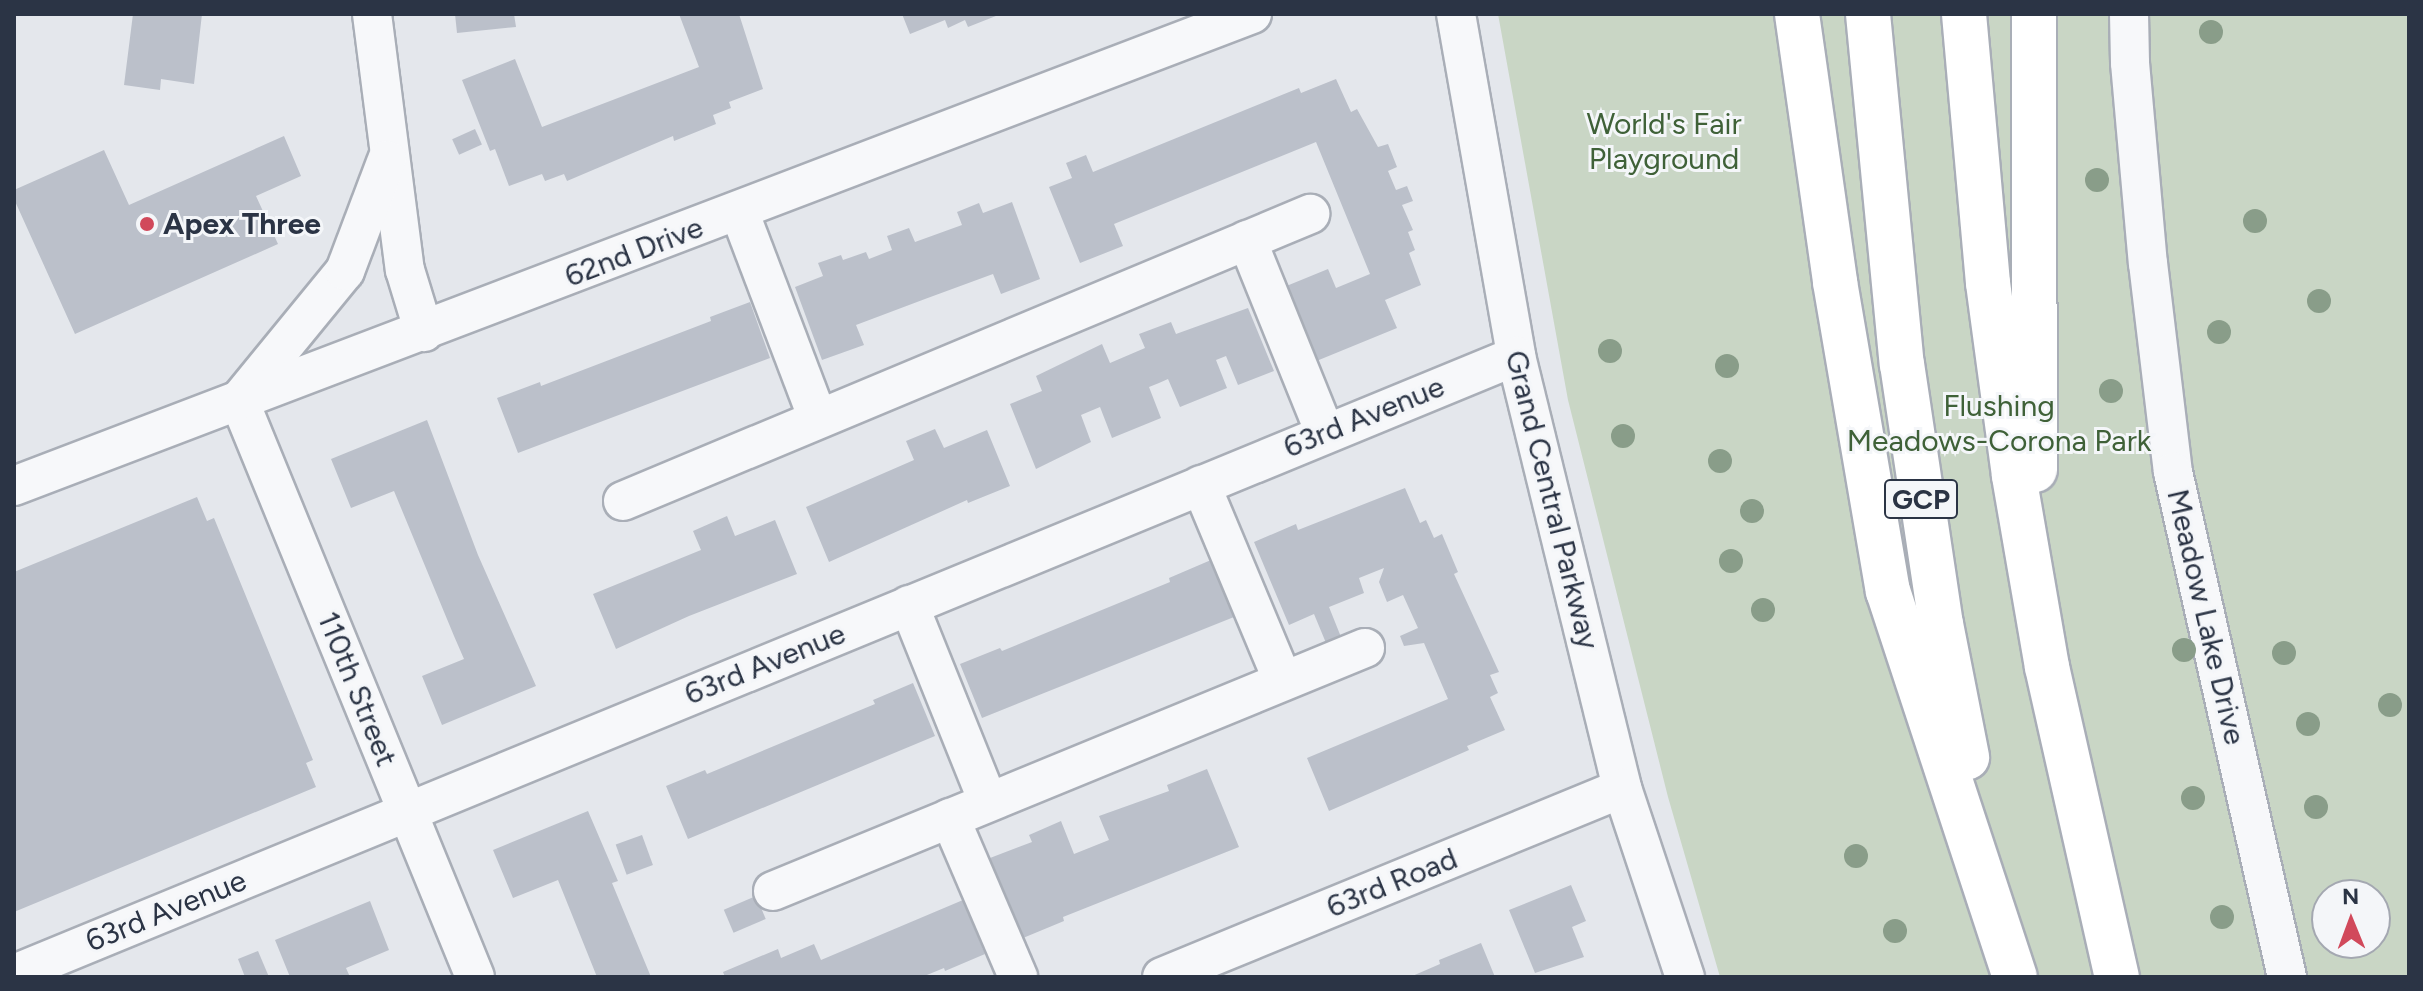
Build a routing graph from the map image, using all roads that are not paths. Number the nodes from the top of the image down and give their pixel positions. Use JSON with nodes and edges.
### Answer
{"nodes":[{"id":1,"x":372,"y":14,"type":"edge"},
{"id":2,"x":1252,"y":14,"type":"edge"},
{"id":3,"x":1456,"y":14,"type":"edge"},
{"id":4,"x":1797,"y":14,"type":"edge"},
{"id":5,"x":1868,"y":14,"type":"edge"},
{"id":6,"x":1964,"y":14,"type":"edge"},
{"id":7,"x":2034,"y":14,"type":"edge"},
{"id":8,"x":2129,"y":14,"type":"edge"},
{"id":9,"x":389,"y":154,"type":"junction"},
{"id":10,"x":739,"y":211,"type":"junction"},
{"id":11,"x":1310,"y":214,"type":"dead end"},
{"id":12,"x":1247,"y":240,"type":"junction"},
{"id":13,"x":424,"y":332,"type":"junction"},
{"id":14,"x":1516,"y":356,"type":"junction"},
{"id":15,"x":239,"y":400,"type":"junction"},
{"id":16,"x":818,"y":419,"type":"junction"},
{"id":17,"x":1325,"y":433,"type":"junction"},
{"id":18,"x":1201,"y":485,"type":"junction"},
{"id":19,"x":14,"y":486,"type":"edge"},
{"id":20,"x":623,"y":501,"type":"dead end"},
{"id":21,"x":2035,"y":604,"type":"junction"},
{"id":22,"x":909,"y":605,"type":"junction"},
{"id":23,"x":1365,"y":648,"type":"dead end"},
{"id":24,"x":1283,"y":681,"type":"junction"},
{"id":25,"x":1622,"y":788,"type":"junction"},
{"id":26,"x":988,"y":802,"type":"junction"},
{"id":27,"x":407,"y":812,"type":"junction"},
{"id":28,"x":950,"y":818,"type":"junction"},
{"id":29,"x":773,"y":891,"type":"dead end"},
{"id":30,"x":1223,"y":965,"type":"edge"},
{"id":31,"x":14,"y":974,"type":"edge"},
{"id":32,"x":475,"y":977,"type":"edge"},
{"id":33,"x":1018,"y":977,"type":"edge"},
{"id":34,"x":1162,"y":977,"type":"edge"},
{"id":35,"x":1685,"y":977,"type":"edge"},
{"id":36,"x":2016,"y":977,"type":"edge"},
{"id":37,"x":2117,"y":977,"type":"edge"},
{"id":38,"x":2287,"y":977,"type":"edge"}],
"edges":[{"from":1,"to":9,"type":"street"},
{"from":2,"to":10,"type":"street","name":"62nd Drive"},
{"from":3,"to":14,"type":"street","name":"Grand Central Parkway"},
{"from":4,"to":36,"type":"highway"},
{"from":5,"to":36,"type":"highway","number":"GCP"},
{"from":6,"to":21,"type":"highway"},
{"from":7,"to":21,"type":"highway"},
{"from":8,"to":38,"type":"street","name":"Meadow Lake Drive"},
{"from":9,"to":13,"type":"street"},
{"from":9,"to":15,"type":"street"},
{"from":10,"to":13,"type":"street","name":"62nd Drive"},
{"from":10,"to":16,"type":"street"},
{"from":11,"to":12,"type":"street"},
{"from":12,"to":16,"type":"street"},
{"from":12,"to":17,"type":"street"},
{"from":13,"to":15,"type":"street","name":"62nd Drive"},
{"from":14,"to":17,"type":"street","name":"63rd Avenue"},
{"from":14,"to":25,"type":"street","name":"Grand Central Parkway"},
{"from":15,"to":19,"type":"street","name":"62nd Drive"},
{"from":15,"to":27,"type":"street","name":"110th Street"},
{"from":16,"to":20,"type":"street"},
{"from":17,"to":18,"type":"street","name":"63rd Avenue"},
{"from":18,"to":22,"type":"street","name":"63rd Avenue"},
{"from":18,"to":24,"type":"street"},
{"from":21,"to":37,"type":"highway"},
{"from":22,"to":26,"type":"street"},
{"from":22,"to":27,"type":"street","name":"63rd Avenue"},
{"from":23,"to":24,"type":"street"},
{"from":24,"to":26,"type":"street"},
{"from":25,"to":30,"type":"street","name":"63rd Road"},
{"from":25,"to":35,"type":"street","name":"Grand Central Parkway"},
{"from":26,"to":28,"type":"street"},
{"from":27,"to":31,"type":"street","name":"63rd Avenue"},
{"from":27,"to":32,"type":"street","name":"110th Street"},
{"from":28,"to":29,"type":"street"},
{"from":28,"to":33,"type":"street"},
{"from":30,"to":34,"type":"street","name":"63rd Road"}]}
